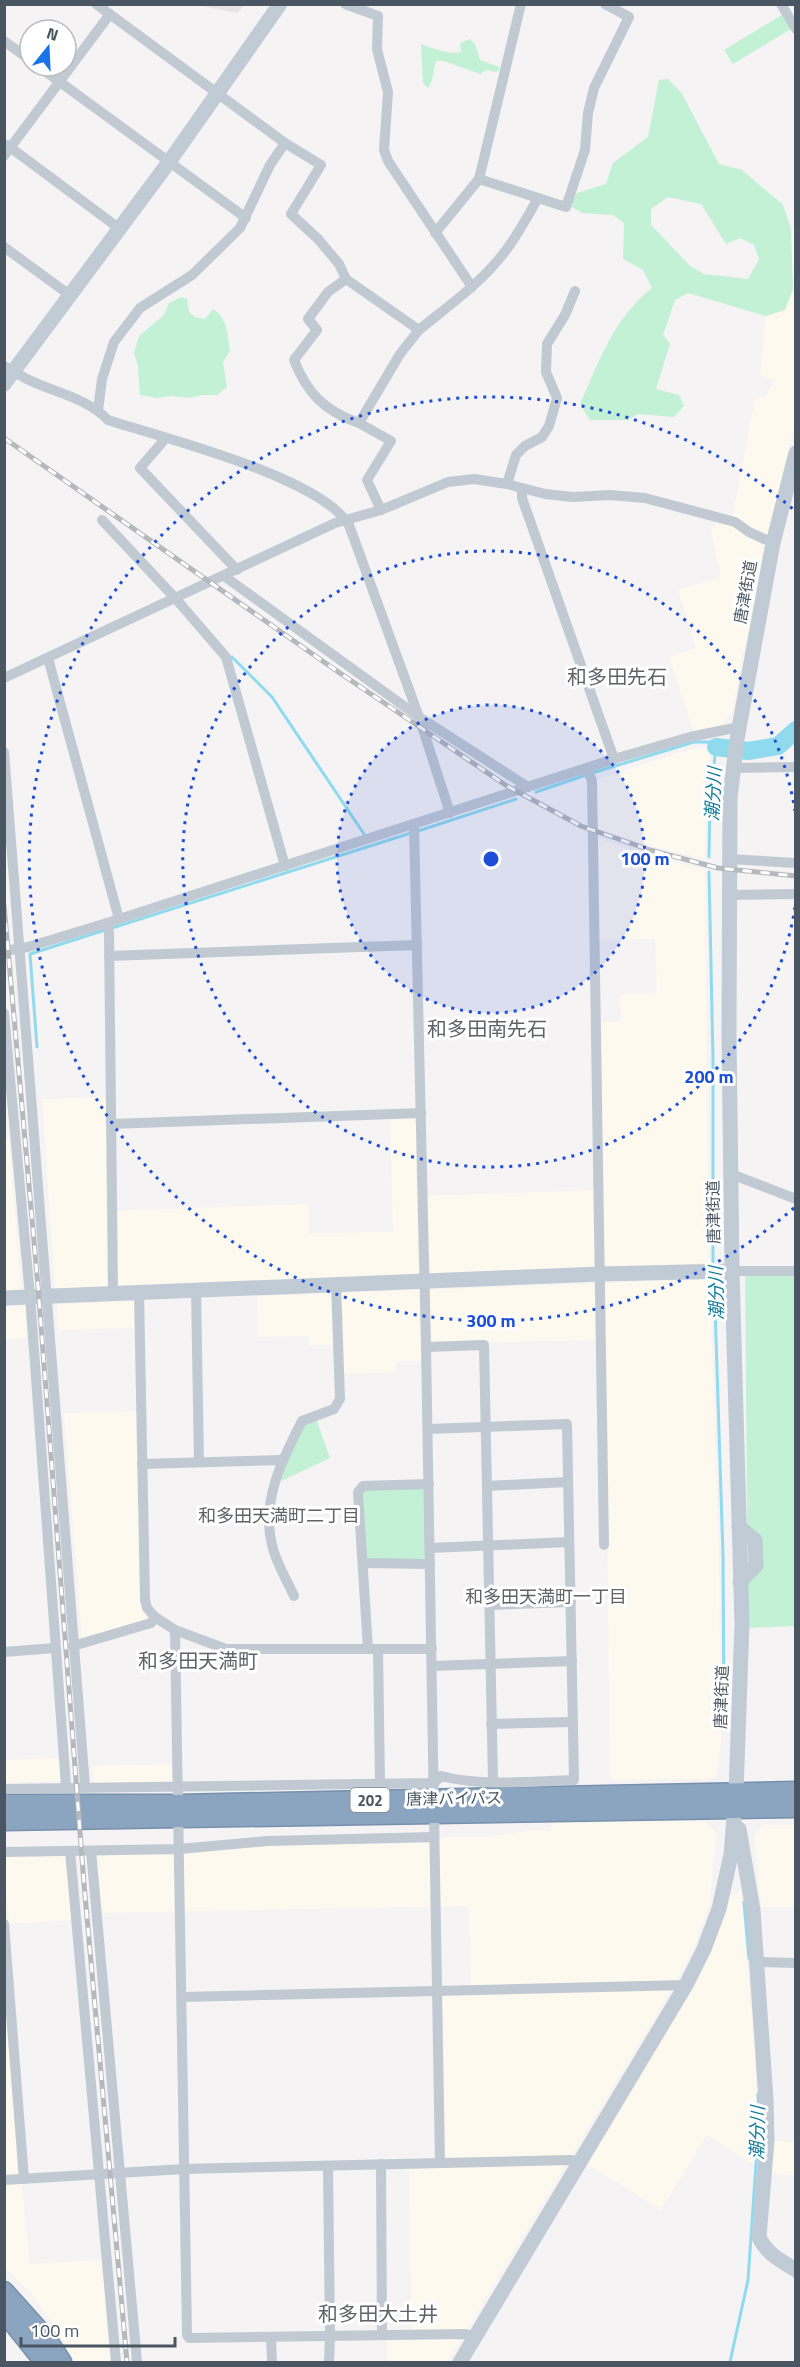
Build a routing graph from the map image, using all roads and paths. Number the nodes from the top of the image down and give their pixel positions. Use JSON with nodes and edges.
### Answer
{"nodes":[{"id":1,"x":96,"y":4,"type":"edge"},
{"id":2,"x":280,"y":4,"type":"edge"},
{"id":3,"x":345,"y":4,"type":"edge"},
{"id":4,"x":521,"y":4,"type":"edge"},
{"id":5,"x":605,"y":4,"type":"edge"},
{"id":6,"x":781,"y":4,"type":"edge"},
{"id":7,"x":110,"y":15,"type":"junction"},
{"id":8,"x":795,"y":29,"type":"edge"},
{"id":9,"x":4,"y":41,"type":"edge"},
{"id":10,"x":18,"y":51,"type":"edge"},
{"id":11,"x":54,"y":78,"type":"edge"},
{"id":12,"x":59,"y":82,"type":"junction"},
{"id":13,"x":218,"y":94,"type":"junction"},
{"id":14,"x":285,"y":143,"type":"junction"},
{"id":15,"x":6,"y":149,"type":"edge"},
{"id":16,"x":169,"y":162,"type":"junction"},
{"id":17,"x":479,"y":179,"type":"junction"},
{"id":18,"x":538,"y":198,"type":"junction"},
{"id":19,"x":246,"y":218,"type":"junction"},
{"id":20,"x":120,"y":229,"type":"junction"},
{"id":21,"x":435,"y":232,"type":"junction"},
{"id":22,"x":4,"y":247,"type":"edge"},
{"id":23,"x":346,"y":279,"type":"junction"},
{"id":24,"x":472,"y":287,"type":"junction"},
{"id":25,"x":575,"y":291,"type":"dead end"},
{"id":26,"x":71,"y":296,"type":"junction"},
{"id":27,"x":419,"y":330,"type":"junction"},
{"id":28,"x":9,"y":369,"type":"edge"},
{"id":29,"x":4,"y":384,"type":"edge"},
{"id":30,"x":98,"y":410,"type":"junction"},
{"id":31,"x":359,"y":423,"type":"junction"},
{"id":32,"x":165,"y":439,"type":"junction"},
{"id":33,"x":795,"y":453,"type":"edge"},
{"id":34,"x":507,"y":484,"type":"junction"},
{"id":35,"x":522,"y":489,"type":"junction"},
{"id":36,"x":790,"y":493,"type":"edge"},
{"id":37,"x":381,"y":510,"type":"junction"},
{"id":38,"x":345,"y":519,"type":"junction"},
{"id":39,"x":102,"y":520,"type":"dead end"},
{"id":40,"x":773,"y":543,"type":"junction"},
{"id":41,"x":237,"y":570,"type":"junction"},
{"id":42,"x":224,"y":576,"type":"junction"},
{"id":43,"x":176,"y":599,"type":"junction"},
{"id":44,"x":48,"y":658,"type":"junction"},
{"id":45,"x":4,"y":678,"type":"edge"},
{"id":46,"x":419,"y":717,"type":"junction"},
{"id":47,"x":738,"y":733,"type":"junction"},
{"id":48,"x":4,"y":752,"type":"edge"},
{"id":49,"x":614,"y":759,"type":"junction"},
{"id":50,"x":733,"y":763,"type":"junction"},
{"id":51,"x":795,"y":767,"type":"edge"},
{"id":52,"x":589,"y":775,"type":"junction"},
{"id":53,"x":528,"y":787,"type":"junction"},
{"id":54,"x":450,"y":813,"type":"junction"},
{"id":55,"x":415,"y":830,"type":"junction"},
{"id":56,"x":729,"y":859,"type":"junction"},
{"id":57,"x":795,"y":863,"type":"edge"},
{"id":58,"x":285,"y":866,"type":"junction"},
{"id":59,"x":795,"y":894,"type":"edge"},
{"id":60,"x":729,"y":895,"type":"junction"},
{"id":61,"x":119,"y":919,"type":"junction"},
{"id":62,"x":108,"y":928,"type":"junction"},
{"id":63,"x":417,"y":945,"type":"junction"},
{"id":64,"x":19,"y":949,"type":"junction"},
{"id":65,"x":4,"y":951,"type":"edge"},
{"id":66,"x":109,"y":956,"type":"junction"},
{"id":67,"x":4,"y":1013,"type":"edge"},
{"id":68,"x":421,"y":1113,"type":"junction"},
{"id":69,"x":111,"y":1124,"type":"junction"},
{"id":70,"x":731,"y":1174,"type":"junction"},
{"id":71,"x":795,"y":1198,"type":"edge"},
{"id":72,"x":719,"y":1271,"type":"junction"},
{"id":73,"x":795,"y":1271,"type":"edge"},
{"id":74,"x":600,"y":1274,"type":"junction"},
{"id":75,"x":425,"y":1281,"type":"junction"},
{"id":76,"x":336,"y":1284,"type":"junction"},
{"id":77,"x":196,"y":1290,"type":"junction"},
{"id":78,"x":139,"y":1292,"type":"junction"},
{"id":79,"x":113,"y":1293,"type":"junction"},
{"id":80,"x":30,"y":1296,"type":"junction"},
{"id":81,"x":46,"y":1296,"type":"junction"},
{"id":82,"x":4,"y":1298,"type":"edge"},
{"id":83,"x":426,"y":1347,"type":"junction"},
{"id":84,"x":486,"y":1427,"type":"junction"},
{"id":85,"x":428,"y":1429,"type":"junction"},
{"id":86,"x":282,"y":1460,"type":"junction"},
{"id":87,"x":199,"y":1462,"type":"junction"},
{"id":88,"x":142,"y":1464,"type":"junction"},
{"id":89,"x":568,"y":1482,"type":"junction"},
{"id":90,"x":429,"y":1484,"type":"junction"},
{"id":91,"x":487,"y":1486,"type":"junction"},
{"id":92,"x":569,"y":1542,"type":"junction"},
{"id":93,"x":604,"y":1545,"type":"dead end"},
{"id":94,"x":488,"y":1546,"type":"junction"},
{"id":95,"x":430,"y":1548,"type":"junction"},
{"id":96,"x":363,"y":1563,"type":"junction"},
{"id":97,"x":430,"y":1564,"type":"junction"},
{"id":98,"x":294,"y":1596,"type":"dead end"},
{"id":99,"x":570,"y":1602,"type":"junction"},
{"id":100,"x":489,"y":1605,"type":"junction"},
{"id":101,"x":155,"y":1617,"type":"junction"},
{"id":102,"x":175,"y":1630,"type":"junction"},
{"id":103,"x":73,"y":1646,"type":"junction"},
{"id":104,"x":55,"y":1648,"type":"junction"},
{"id":105,"x":373,"y":1649,"type":"junction"},
{"id":106,"x":432,"y":1649,"type":"junction"},
{"id":107,"x":4,"y":1652,"type":"edge"},
{"id":108,"x":572,"y":1661,"type":"junction"},
{"id":109,"x":490,"y":1664,"type":"junction"},
{"id":110,"x":432,"y":1666,"type":"junction"},
{"id":111,"x":573,"y":1722,"type":"junction"},
{"id":112,"x":491,"y":1724,"type":"junction"},
{"id":113,"x":493,"y":1781,"type":"junction"},
{"id":114,"x":380,"y":1783,"type":"junction"},
{"id":115,"x":177,"y":1785,"type":"junction"},
{"id":116,"x":66,"y":1786,"type":"junction"},
{"id":117,"x":85,"y":1786,"type":"junction"},
{"id":118,"x":4,"y":1789,"type":"edge"},
{"id":119,"x":795,"y":1791,"type":"edge"},
{"id":120,"x":435,"y":1798,"type":"junction"},
{"id":121,"x":736,"y":1800,"type":"junction"},
{"id":122,"x":4,"y":1804,"type":"edge"},
{"id":123,"x":795,"y":1808,"type":"edge"},
{"id":124,"x":178,"y":1811,"type":"junction"},
{"id":125,"x":4,"y":1821,"type":"edge"},
{"id":126,"x":434,"y":1837,"type":"junction"},
{"id":127,"x":180,"y":1849,"type":"junction"},
{"id":128,"x":70,"y":1851,"type":"junction"},
{"id":129,"x":91,"y":1851,"type":"junction"},
{"id":130,"x":4,"y":1852,"type":"edge"},
{"id":131,"x":4,"y":1924,"type":"edge"},
{"id":132,"x":758,"y":1962,"type":"junction"},
{"id":133,"x":795,"y":1963,"type":"edge"},
{"id":134,"x":686,"y":1985,"type":"junction"},
{"id":135,"x":437,"y":1991,"type":"junction"},
{"id":136,"x":182,"y":1996,"type":"junction"},
{"id":137,"x":8,"y":2008,"type":"edge"},
{"id":138,"x":580,"y":2162,"type":"junction"},
{"id":139,"x":440,"y":2163,"type":"junction"},
{"id":140,"x":381,"y":2164,"type":"junction"},
{"id":141,"x":328,"y":2166,"type":"junction"},
{"id":142,"x":184,"y":2169,"type":"junction"},
{"id":143,"x":119,"y":2173,"type":"junction"},
{"id":144,"x":98,"y":2174,"type":"junction"},
{"id":145,"x":24,"y":2179,"type":"junction"},
{"id":146,"x":4,"y":2180,"type":"edge"},
{"id":147,"x":795,"y":2270,"type":"edge"},
{"id":148,"x":4,"y":2290,"type":"edge"},
{"id":149,"x":4,"y":2312,"type":"edge"},
{"id":150,"x":382,"y":2335,"type":"junction"},
{"id":151,"x":330,"y":2336,"type":"junction"},
{"id":152,"x":475,"y":2336,"type":"junction"},
{"id":153,"x":271,"y":2337,"type":"junction"},
{"id":154,"x":44,"y":2362,"type":"edge"},
{"id":155,"x":62,"y":2362,"type":"edge"},
{"id":156,"x":116,"y":2362,"type":"edge"},
{"id":157,"x":137,"y":2362,"type":"edge"},
{"id":158,"x":272,"y":2362,"type":"edge"},
{"id":159,"x":329,"y":2362,"type":"edge"},
{"id":160,"x":460,"y":2362,"type":"edge"}],
"edges":[{"from":1,"to":7,"type":"street"},
{"from":2,"to":13,"type":"street"},
{"from":3,"to":21,"type":"street"},
{"from":4,"to":17,"type":"street"},
{"from":5,"to":18,"type":"street"},
{"from":6,"to":8,"type":"street"},
{"from":7,"to":12,"type":"street"},
{"from":7,"to":13,"type":"street"},
{"from":9,"to":10,"type":"street"},
{"from":11,"to":12,"type":"street"},
{"from":12,"to":15,"type":"street"},
{"from":12,"to":16,"type":"street"},
{"from":13,"to":14,"type":"street"},
{"from":13,"to":16,"type":"street"},
{"from":14,"to":19,"type":"street"},
{"from":14,"to":23,"type":"street"},
{"from":15,"to":20,"type":"street"},
{"from":16,"to":19,"type":"street"},
{"from":16,"to":20,"type":"street"},
{"from":17,"to":18,"type":"street"},
{"from":17,"to":21,"type":"street"},
{"from":18,"to":24,"type":"street"},
{"from":19,"to":30,"type":"street"},
{"from":20,"to":26,"type":"street"},
{"from":21,"to":24,"type":"street"},
{"from":22,"to":26,"type":"street"},
{"from":23,"to":27,"type":"street"},
{"from":23,"to":31,"type":"street"},
{"from":24,"to":27,"type":"street"},
{"from":25,"to":34,"type":"street"},
{"from":26,"to":28,"type":"street"},
{"from":27,"to":31,"type":"street"},
{"from":28,"to":29,"type":"street"},
{"from":28,"to":30,"type":"street"},
{"from":30,"to":32,"type":"street"},
{"from":31,"to":37,"type":"street"},
{"from":32,"to":38,"type":"street"},
{"from":32,"to":41,"type":"street"},
{"from":33,"to":36,"type":"street","name":"唐津街道"},
{"from":34,"to":35,"type":"street"},
{"from":34,"to":37,"type":"street"},
{"from":35,"to":40,"type":"street"},
{"from":35,"to":49,"type":"street"},
{"from":36,"to":40,"type":"street","name":"唐津街道"},
{"from":37,"to":38,"type":"street"},
{"from":38,"to":41,"type":"street"},
{"from":38,"to":46,"type":"street"},
{"from":39,"to":43,"type":"street"},
{"from":40,"to":47,"type":"street","name":"唐津街道"},
{"from":41,"to":42,"type":"street"},
{"from":42,"to":43,"type":"street"},
{"from":42,"to":46,"type":"street"},
{"from":43,"to":44,"type":"street"},
{"from":43,"to":58,"type":"street"},
{"from":44,"to":45,"type":"street"},
{"from":44,"to":61,"type":"street"},
{"from":46,"to":53,"type":"street"},
{"from":46,"to":54,"type":"street"},
{"from":47,"to":49,"type":"street"},
{"from":47,"to":50,"type":"street","name":"唐津街道"},
{"from":48,"to":64,"type":"street"},
{"from":49,"to":52,"type":"street"},
{"from":50,"to":51,"type":"street"},
{"from":50,"to":56,"type":"street","name":"唐津街道"},
{"from":52,"to":53,"type":"street"},
{"from":52,"to":74,"type":"street"},
{"from":53,"to":54,"type":"street"},
{"from":54,"to":55,"type":"street"},
{"from":55,"to":58,"type":"street"},
{"from":55,"to":63,"type":"street"},
{"from":56,"to":57,"type":"street"},
{"from":56,"to":60,"type":"street","name":"唐津街道"},
{"from":58,"to":61,"type":"street"},
{"from":59,"to":60,"type":"street"},
{"from":60,"to":70,"type":"street","name":"唐津街道"},
{"from":61,"to":62,"type":"street"},
{"from":62,"to":64,"type":"street"},
{"from":62,"to":66,"type":"street"},
{"from":63,"to":66,"type":"street"},
{"from":63,"to":68,"type":"street"},
{"from":64,"to":65,"type":"street"},
{"from":64,"to":81,"type":"street"},
{"from":66,"to":69,"type":"street"},
{"from":67,"to":80,"type":"street"},
{"from":68,"to":69,"type":"street"},
{"from":68,"to":75,"type":"street"},
{"from":69,"to":79,"type":"street"},
{"from":70,"to":71,"type":"street"},
{"from":70,"to":72,"type":"street","name":"唐津街道"},
{"from":72,"to":73,"type":"street"},
{"from":72,"to":74,"type":"street"},
{"from":72,"to":121,"type":"street","name":"唐津街道"},
{"from":74,"to":75,"type":"street"},
{"from":74,"to":93,"type":"street"},
{"from":75,"to":76,"type":"street"},
{"from":75,"to":83,"type":"street"},
{"from":76,"to":77,"type":"street"},
{"from":76,"to":86,"type":"street"},
{"from":77,"to":78,"type":"street"},
{"from":77,"to":87,"type":"street"},
{"from":78,"to":79,"type":"street"},
{"from":78,"to":88,"type":"street"},
{"from":79,"to":81,"type":"street"},
{"from":80,"to":81,"type":"street"},
{"from":80,"to":82,"type":"street"},
{"from":80,"to":104,"type":"street"},
{"from":81,"to":103,"type":"street"},
{"from":83,"to":84,"type":"street"},
{"from":83,"to":85,"type":"street"},
{"from":84,"to":85,"type":"street"},
{"from":84,"to":89,"type":"street"},
{"from":84,"to":91,"type":"street"},
{"from":85,"to":90,"type":"street"},
{"from":86,"to":87,"type":"street"},
{"from":86,"to":98,"type":"street"},
{"from":87,"to":88,"type":"street"},
{"from":88,"to":101,"type":"street"},
{"from":89,"to":91,"type":"street"},
{"from":89,"to":92,"type":"street"},
{"from":90,"to":95,"type":"street"},
{"from":90,"to":96,"type":"street"},
{"from":91,"to":94,"type":"street"},
{"from":92,"to":94,"type":"street"},
{"from":92,"to":99,"type":"street"},
{"from":94,"to":95,"type":"street"},
{"from":94,"to":100,"type":"street"},
{"from":95,"to":97,"type":"street"},
{"from":96,"to":97,"type":"street"},
{"from":96,"to":105,"type":"street"},
{"from":97,"to":106,"type":"street"},
{"from":99,"to":100,"type":"street"},
{"from":99,"to":108,"type":"street"},
{"from":100,"to":109,"type":"street"},
{"from":101,"to":102,"type":"street"},
{"from":101,"to":103,"type":"street"},
{"from":102,"to":105,"type":"street"},
{"from":102,"to":115,"type":"street"},
{"from":103,"to":117,"type":"street"},
{"from":104,"to":107,"type":"street"},
{"from":104,"to":116,"type":"street"},
{"from":105,"to":106,"type":"street"},
{"from":105,"to":114,"type":"street"},
{"from":106,"to":110,"type":"street"},
{"from":108,"to":109,"type":"street"},
{"from":108,"to":111,"type":"street"},
{"from":109,"to":110,"type":"street"},
{"from":109,"to":112,"type":"street"},
{"from":110,"to":120,"type":"street"},
{"from":111,"to":112,"type":"street"},
{"from":111,"to":113,"type":"street"},
{"from":112,"to":113,"type":"street"},
{"from":113,"to":120,"type":"street"},
{"from":114,"to":115,"type":"street"},
{"from":114,"to":120,"type":"street"},
{"from":115,"to":117,"type":"street"},
{"from":115,"to":124,"type":"street"},
{"from":116,"to":117,"type":"street"},
{"from":116,"to":118,"type":"street"},
{"from":119,"to":121,"type":"highway","name":"唐津バイパス","number":"202"},
{"from":120,"to":121,"type":"highway","name":"唐津バイパス","number":"202"},
{"from":120,"to":124,"type":"highway","name":"唐津バイパス","number":"202"},
{"from":120,"to":126,"type":"street"},
{"from":121,"to":123,"type":"highway","name":"唐津バイパス","number":"202"},
{"from":121,"to":132,"type":"street"},
{"from":121,"to":134,"type":"street"},
{"from":122,"to":124,"type":"highway","name":"唐津バイパス","number":"202"},
{"from":124,"to":125,"type":"highway","name":"唐津バイパス","number":"202"},
{"from":124,"to":127,"type":"street"},
{"from":126,"to":127,"type":"street"},
{"from":126,"to":135,"type":"street"},
{"from":127,"to":129,"type":"street"},
{"from":127,"to":136,"type":"street"},
{"from":128,"to":129,"type":"street"},
{"from":128,"to":130,"type":"street"},
{"from":128,"to":144,"type":"street"},
{"from":129,"to":143,"type":"street"},
{"from":131,"to":137,"type":"street"},
{"from":132,"to":133,"type":"street"},
{"from":132,"to":147,"type":"street"},
{"from":134,"to":135,"type":"street"},
{"from":134,"to":138,"type":"street"},
{"from":135,"to":136,"type":"street"},
{"from":135,"to":139,"type":"street"},
{"from":136,"to":142,"type":"street"},
{"from":137,"to":145,"type":"street"},
{"from":138,"to":139,"type":"street"},
{"from":138,"to":152,"type":"street"},
{"from":139,"to":140,"type":"street"},
{"from":140,"to":141,"type":"street"},
{"from":140,"to":150,"type":"street"},
{"from":141,"to":142,"type":"street"},
{"from":141,"to":151,"type":"street"},
{"from":142,"to":143,"type":"street"},
{"from":142,"to":153,"type":"street"},
{"from":143,"to":144,"type":"street"},
{"from":143,"to":157,"type":"street"},
{"from":144,"to":145,"type":"street"},
{"from":144,"to":156,"type":"street"},
{"from":145,"to":146,"type":"street"},
{"from":148,"to":155,"type":"highway"},
{"from":149,"to":154,"type":"highway"},
{"from":150,"to":151,"type":"street"},
{"from":150,"to":152,"type":"street"},
{"from":151,"to":153,"type":"street"},
{"from":151,"to":159,"type":"street"},
{"from":152,"to":160,"type":"street"},
{"from":153,"to":158,"type":"street"}]}
